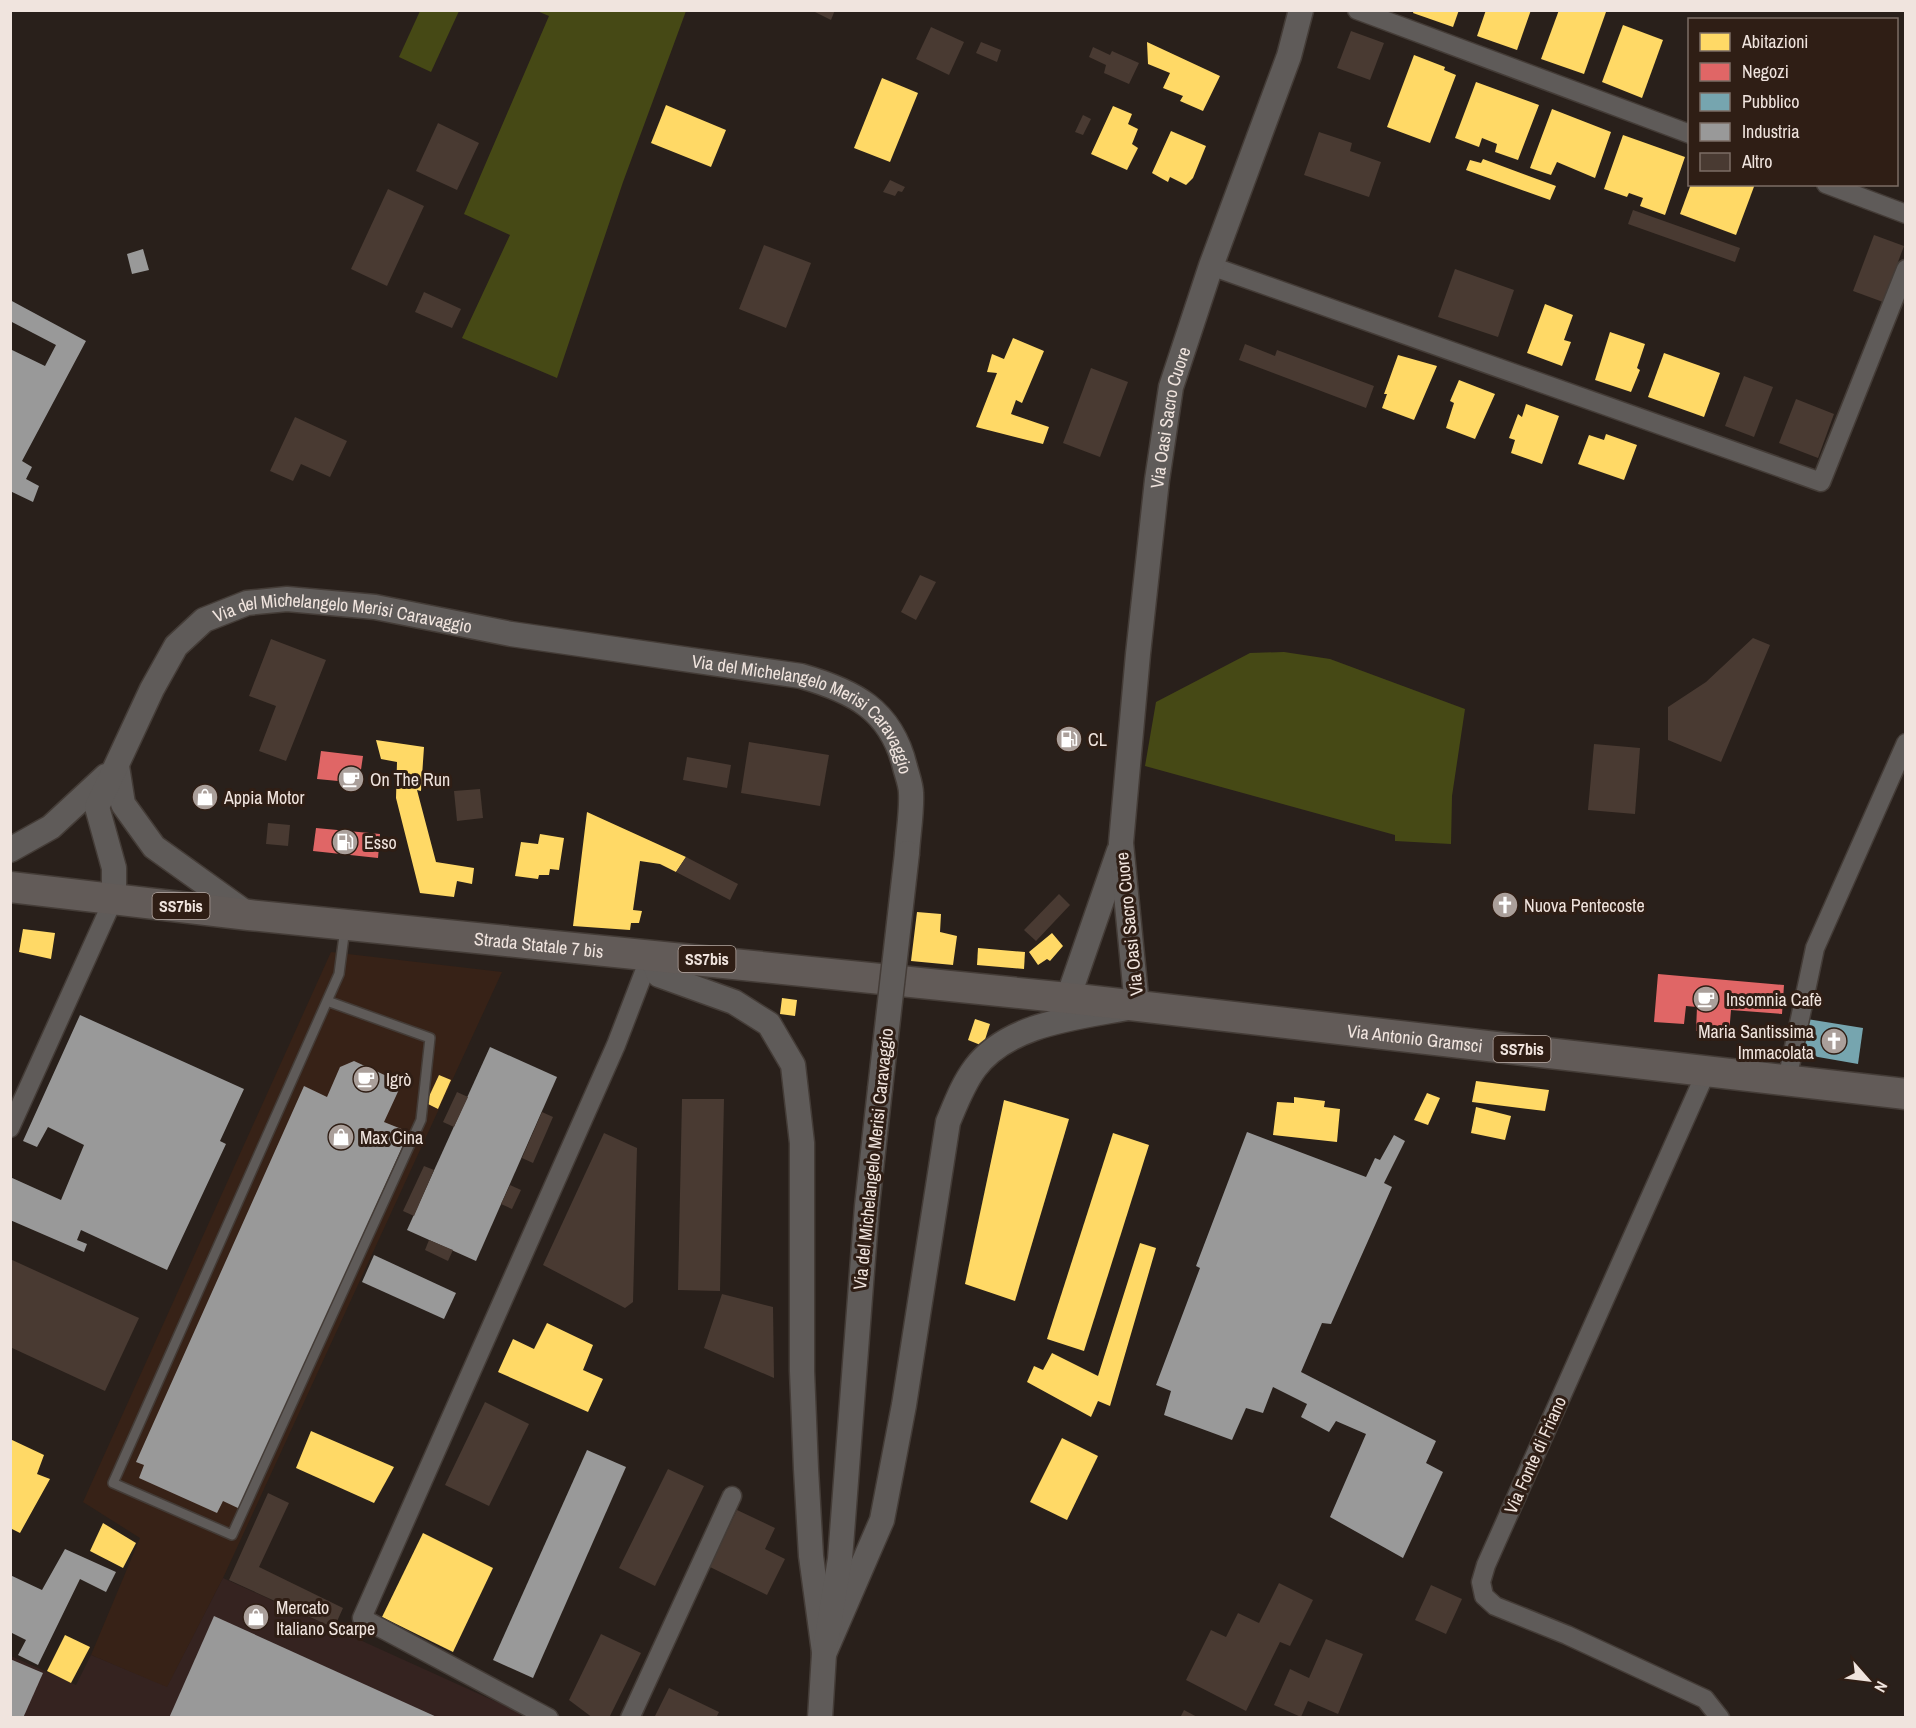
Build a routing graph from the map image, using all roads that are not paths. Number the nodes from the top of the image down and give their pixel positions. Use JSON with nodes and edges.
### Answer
{"nodes":[{"id":1,"x":1300,"y":10,"type":"edge"},
{"id":2,"x":1356,"y":10,"type":"edge"},
{"id":3,"x":1688,"y":134,"type":"edge"},
{"id":4,"x":1831,"y":186,"type":"edge"},
{"id":5,"x":1905,"y":214,"type":"edge"},
{"id":6,"x":1211,"y":266,"type":"junction"},
{"id":7,"x":1905,"y":269,"type":"edge"},
{"id":8,"x":1905,"y":742,"type":"edge"},
{"id":9,"x":117,"y":766,"type":"junction"},
{"id":10,"x":1121,"y":843,"type":"junction"},
{"id":11,"x":10,"y":850,"type":"edge"},
{"id":12,"x":10,"y":887,"type":"edge"},
{"id":13,"x":114,"y":898,"type":"junction"},
{"id":14,"x":249,"y":915,"type":"junction"},
{"id":15,"x":346,"y":924,"type":"junction"},
{"id":16,"x":651,"y":954,"type":"junction"},
{"id":17,"x":1068,"y":998,"type":"junction"},
{"id":18,"x":327,"y":1001,"type":"junction"},
{"id":19,"x":1137,"y":1006,"type":"junction"},
{"id":20,"x":1707,"y":1070,"type":"junction"},
{"id":21,"x":1787,"y":1080,"type":"junction"},
{"id":22,"x":1905,"y":1094,"type":"edge"},
{"id":23,"x":10,"y":1128,"type":"edge"},
{"id":24,"x":732,"y":1496,"type":"dead end"},
{"id":25,"x":824,"y":1654,"type":"junction"},
{"id":26,"x":549,"y":1718,"type":"edge"},
{"id":27,"x":630,"y":1718,"type":"edge"},
{"id":28,"x":820,"y":1718,"type":"edge"},
{"id":29,"x":1720,"y":1718,"type":"edge"}],
"edges":[{"from":1,"to":6,"type":"street","name":"Via Oasi Sacro Cuore"},
{"from":2,"to":3,"type":"street"},
{"from":4,"to":5,"type":"street"},
{"from":6,"to":7,"type":"street"},
{"from":6,"to":10,"type":"street","name":"Via Oasi Sacro Cuore"},
{"from":8,"to":21,"type":"street"},
{"from":9,"to":11,"type":"street"},
{"from":9,"to":13,"type":"street","name":"Via del Michelangelo Merisi Caravaggio"},
{"from":9,"to":14,"type":"street"},
{"from":9,"to":25,"type":"street","name":"Via del Michelangelo Merisi Caravaggio","bridge":true},
{"from":10,"to":17,"type":"street","name":"Via Oasi Sacro Cuore"},
{"from":10,"to":19,"type":"street","name":"Via Oasi Sacro Cuore"},
{"from":12,"to":13,"type":"main road","name":"Strada Statale 7 bis","number":"SS7bis"},
{"from":13,"to":14,"type":"main road","name":"Strada Statale 7 bis","number":"SS7bis"},
{"from":13,"to":23,"type":"street"},
{"from":14,"to":15,"type":"main road","name":"Strada Statale 7 bis","number":"SS7bis"},
{"from":15,"to":16,"type":"main road","name":"Strada Statale 7 bis","number":"SS7bis"},
{"from":15,"to":18,"type":"lane"},
{"from":16,"to":17,"type":"main road","name":"Strada Statale 7 bis","number":"SS7bis"},
{"from":16,"to":25,"type":"street"},
{"from":16,"to":26,"type":"street"},
{"from":17,"to":19,"type":"main road","name":"Via Antonio Gramsci","number":"SS7bis"},
{"from":18,"to":18,"type":"lane"},
{"from":19,"to":20,"type":"main road","name":"Via Antonio Gramsci","number":"SS7bis"},
{"from":19,"to":25,"type":"street"},
{"from":20,"to":21,"type":"main road","name":"Via Antonio Gramsci","number":"SS7bis"},
{"from":20,"to":29,"type":"street","name":"Via Fonte di Friano"},
{"from":21,"to":22,"type":"main road","name":"Via Antonio Gramsci","number":"SS7bis"},
{"from":24,"to":27,"type":"street"},
{"from":25,"to":28,"type":"street","name":"Via del Michelangelo Merisi Caravaggio"}]}
